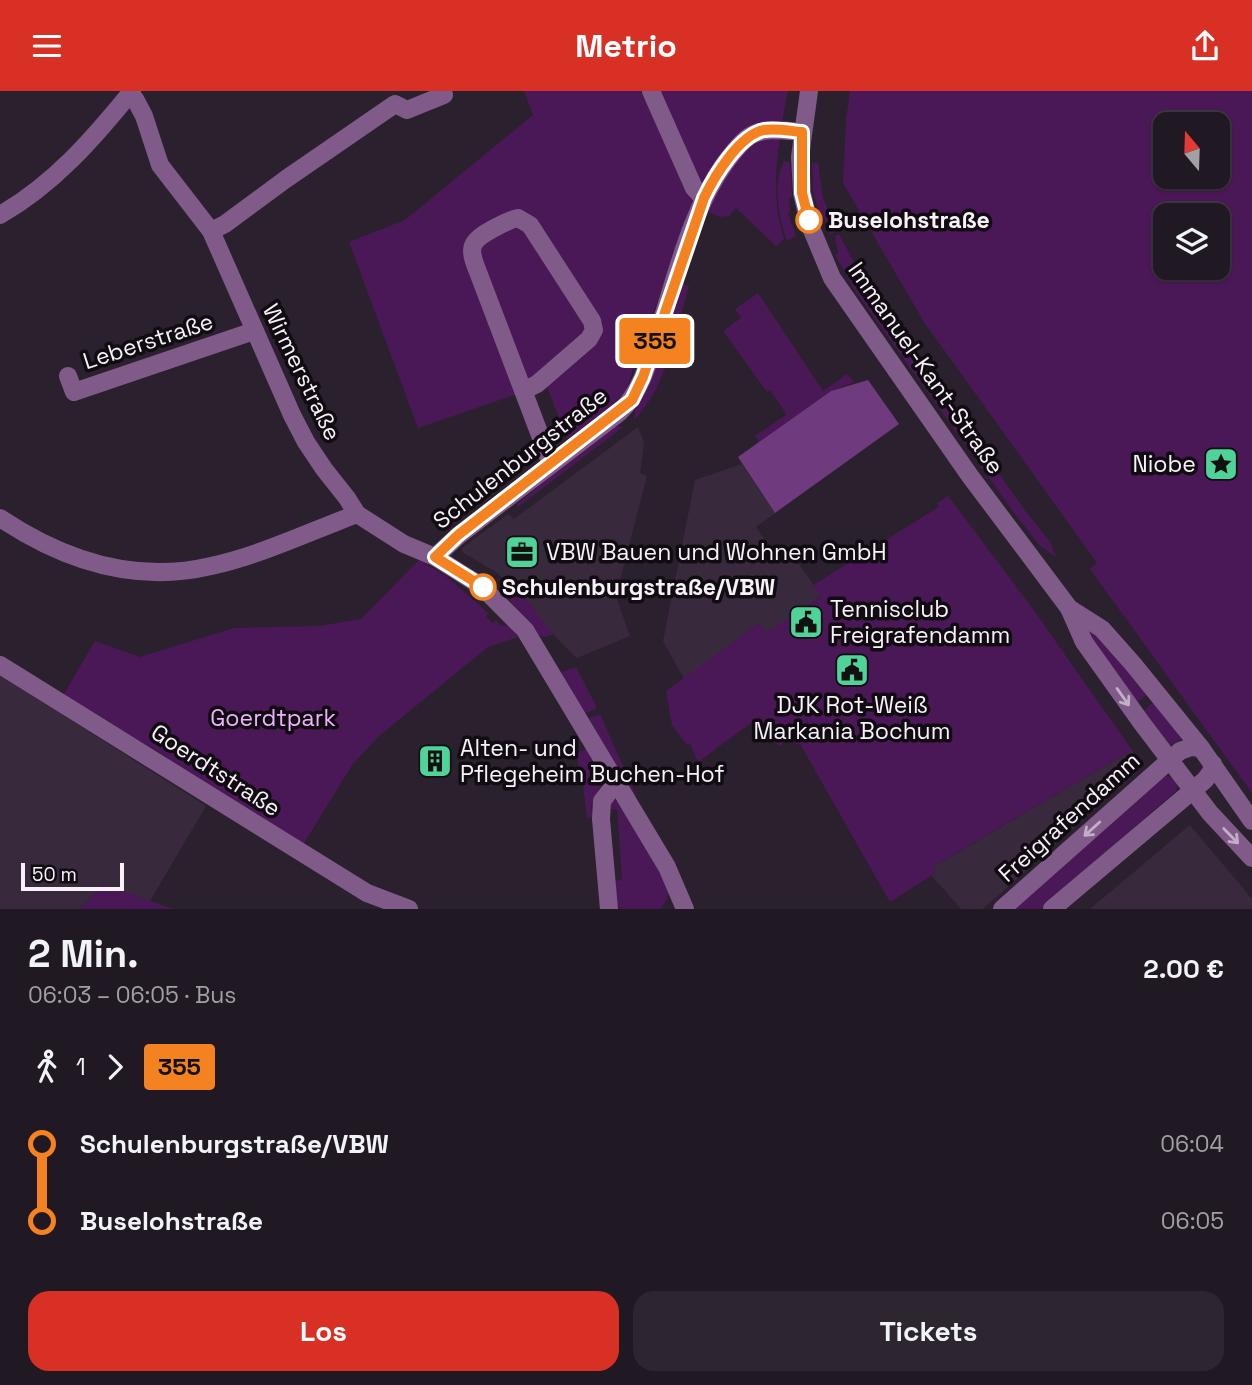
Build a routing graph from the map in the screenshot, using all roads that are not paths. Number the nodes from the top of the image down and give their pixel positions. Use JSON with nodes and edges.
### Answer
{"nodes":[{"id":1,"x":441,"y":91,"type":"edge"},
{"id":2,"x":651,"y":91,"type":"edge"},
{"id":3,"x":809,"y":91,"type":"edge"},
{"id":4,"x":131,"y":93,"type":"edge"},
{"id":5,"x":802,"y":132,"type":"junction"},
{"id":6,"x":704,"y":198,"type":"junction"},
{"id":7,"x":0,"y":215,"type":"edge"},
{"id":8,"x":211,"y":231,"type":"junction"},
{"id":9,"x":254,"y":331,"type":"junction"},
{"id":10,"x":68,"y":376,"type":"dead end"},
{"id":11,"x":523,"y":391,"type":"junction"},
{"id":12,"x":551,"y":464,"type":"junction"},
{"id":13,"x":357,"y":514,"type":"junction"},
{"id":14,"x":0,"y":518,"type":"edge"},
{"id":15,"x":435,"y":557,"type":"junction"},
{"id":16,"x":1069,"y":608,"type":"junction"},
{"id":17,"x":0,"y":664,"type":"edge"},
{"id":18,"x":1200,"y":748,"type":"junction"},
{"id":19,"x":1169,"y":761,"type":"junction"},
{"id":20,"x":1213,"y":764,"type":"junction"},
{"id":21,"x":616,"y":783,"type":"junction"},
{"id":22,"x":1192,"y":790,"type":"junction"},
{"id":23,"x":1252,"y":821,"type":"edge"},
{"id":24,"x":1252,"y":858,"type":"edge"},
{"id":25,"x":409,"y":909,"type":"edge"},
{"id":26,"x":609,"y":909,"type":"edge"},
{"id":27,"x":685,"y":909,"type":"edge"},
{"id":28,"x":1002,"y":909,"type":"edge"},
{"id":29,"x":1052,"y":909,"type":"edge"}],
"edges":[{"from":1,"to":8,"type":"street"},
{"from":2,"to":6,"type":"street"},
{"from":3,"to":5,"type":"street"},
{"from":4,"to":7,"type":"street"},
{"from":4,"to":8,"type":"street","name":"Wirmerstraße"},
{"from":5,"to":6,"type":"street","name":"Schulenburgstraße"},
{"from":5,"to":16,"type":"street","name":"Immanuel-Kant-Straße"},
{"from":6,"to":12,"type":"street","name":"Schulenburgstraße"},
{"from":8,"to":9,"type":"street","name":"Wirmerstraße"},
{"from":9,"to":10,"type":"street","name":"Leberstraße"},
{"from":9,"to":13,"type":"street","name":"Wirmerstraße"},
{"from":11,"to":11,"type":"street"},
{"from":11,"to":12,"type":"street"},
{"from":12,"to":15,"type":"street","name":"Schulenburgstraße"},
{"from":13,"to":14,"type":"street"},
{"from":13,"to":15,"type":"street","name":"Wirmerstraße"},
{"from":15,"to":21,"type":"street","name":"Wirmerstraße"},
{"from":16,"to":18,"type":"street","name":"Immanuel-Kant-Straße"},
{"from":16,"to":19,"type":"street","name":"Immanuel-Kant-Straße","one_way":true},
{"from":17,"to":25,"type":"street","name":"Goerdtstraße"},
{"from":18,"to":19,"type":"street"},
{"from":18,"to":20,"type":"street","name":"Immanuel-Kant-Straße"},
{"from":19,"to":22,"type":"street","name":"Immanuel-Kant-Straße"},
{"from":19,"to":28,"type":"street","name":"Freigrafendamm","one_way":true},
{"from":20,"to":22,"type":"street"},
{"from":20,"to":23,"type":"street","name":"Immanuel-Kant-Straße"},
{"from":21,"to":26,"type":"street"},
{"from":21,"to":27,"type":"street","name":"Wirmerstraße"},
{"from":22,"to":24,"type":"street","name":"Immanuel-Kant-Straße","one_way":true},
{"from":22,"to":29,"type":"street"}]}
